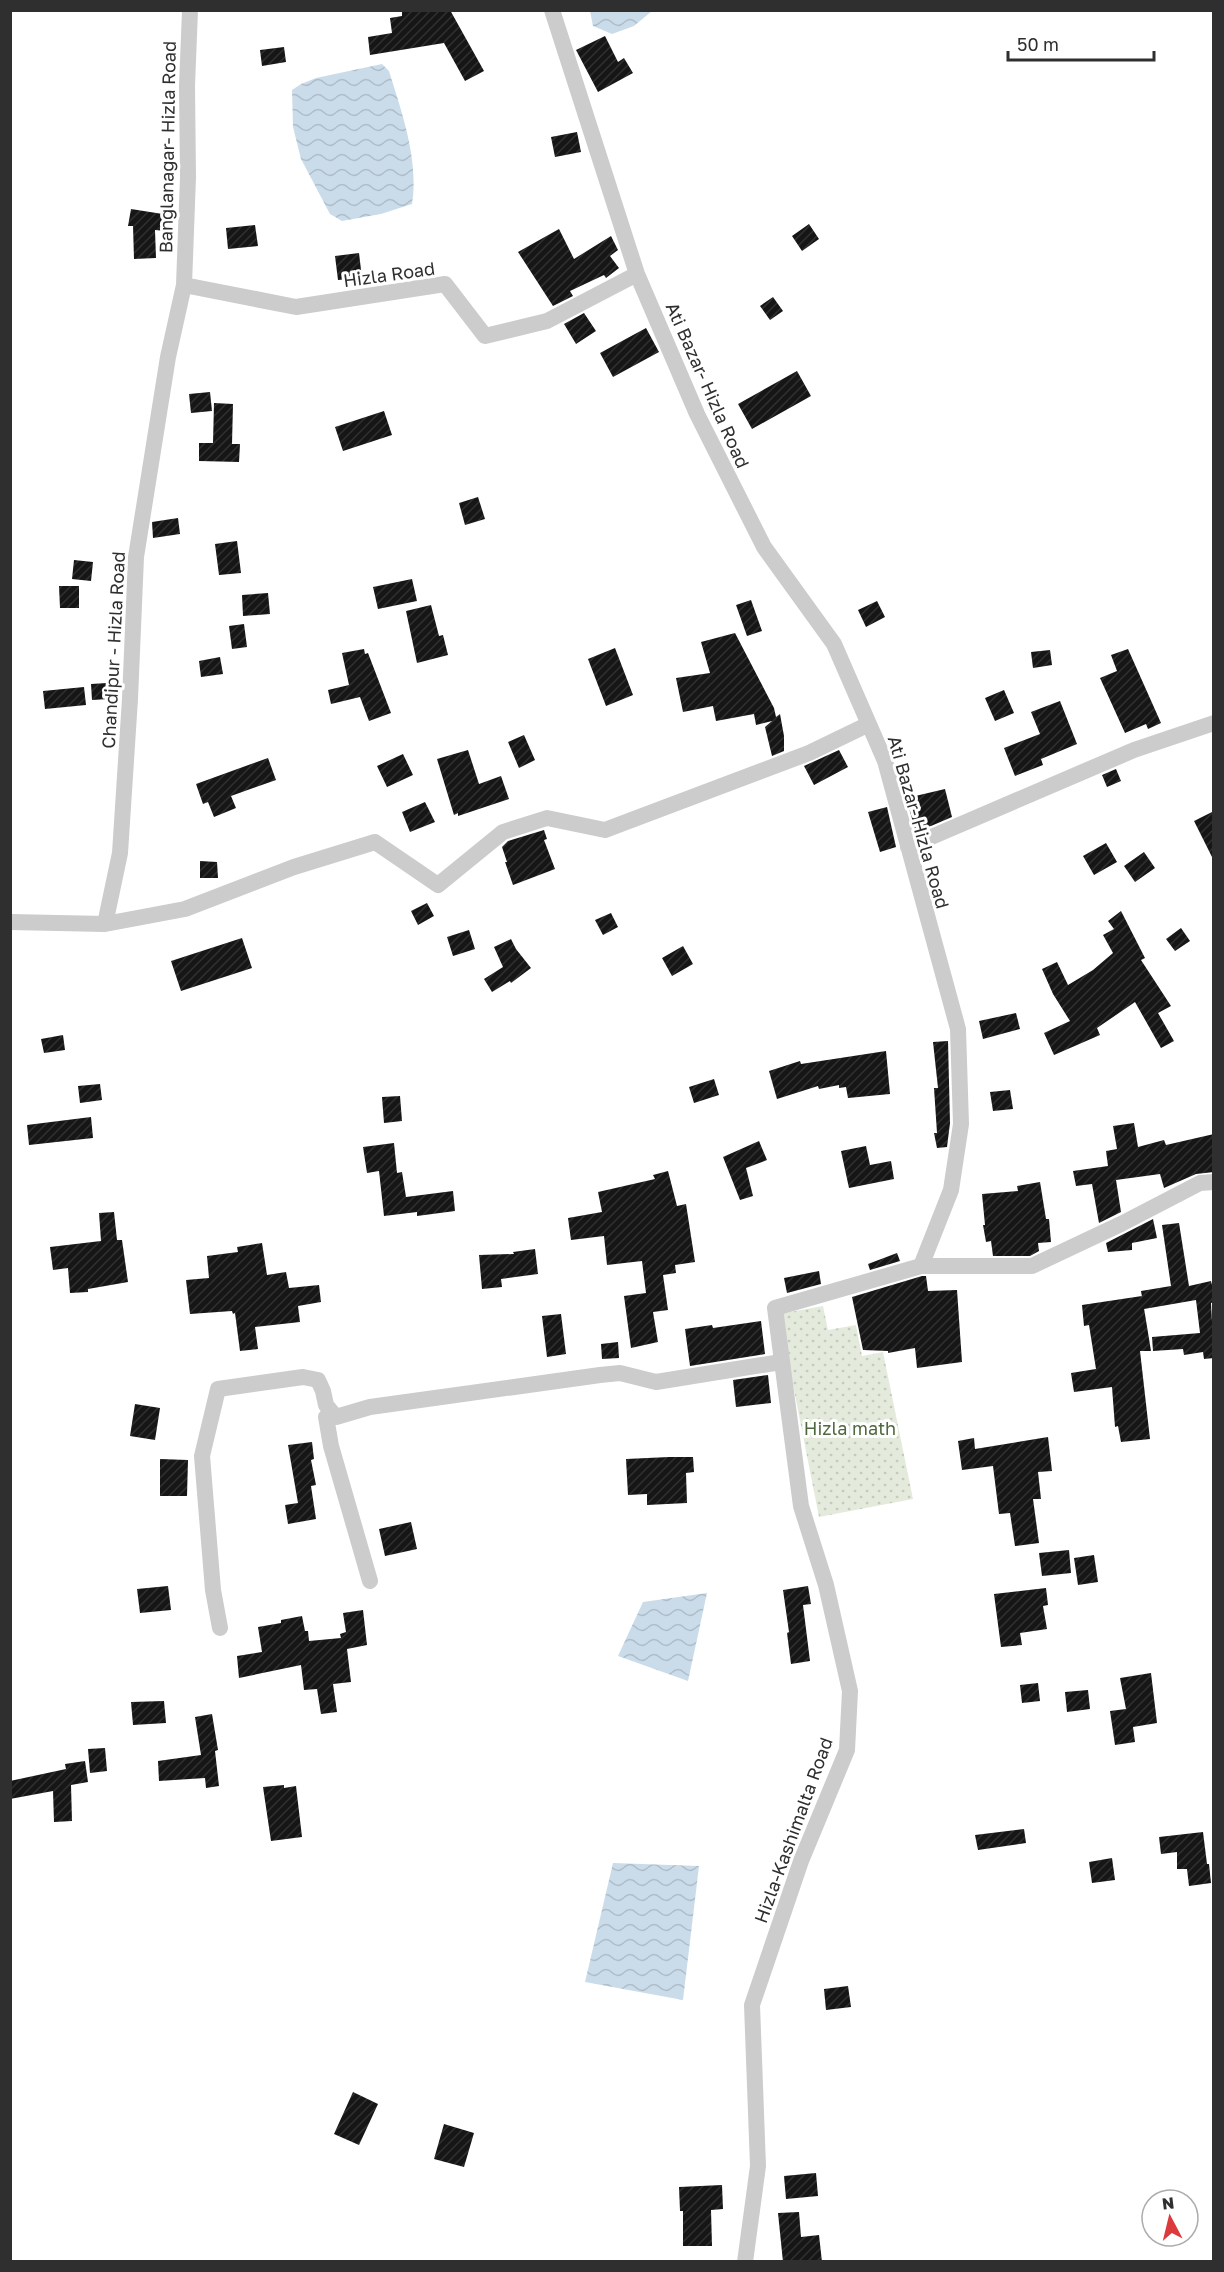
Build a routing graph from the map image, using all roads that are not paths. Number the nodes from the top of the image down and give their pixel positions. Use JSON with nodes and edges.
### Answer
{"nodes":[{"id":1,"x":190,"y":10,"type":"edge"},
{"id":2,"x":552,"y":10,"type":"edge"},
{"id":3,"x":637,"y":274,"type":"junction"},
{"id":4,"x":183,"y":285,"type":"junction"},
{"id":5,"x":1214,"y":723,"type":"edge"},
{"id":6,"x":869,"y":724,"type":"junction"},
{"id":7,"x":908,"y":847,"type":"junction"},
{"id":8,"x":10,"y":922,"type":"edge"},
{"id":9,"x":105,"y":924,"type":"junction"},
{"id":10,"x":1214,"y":1182,"type":"edge"},
{"id":11,"x":921,"y":1266,"type":"junction"},
{"id":12,"x":781,"y":1362,"type":"junction"},
{"id":13,"x":336,"y":1417,"type":"junction"},
{"id":14,"x":370,"y":1581,"type":"dead end"},
{"id":15,"x":220,"y":1628,"type":"dead end"},
{"id":16,"x":745,"y":2262,"type":"edge"}],
"edges":[{"from":1,"to":4,"type":"street","name":"Banglanagar- Hizla Road"},
{"from":2,"to":3,"type":"street","name":"Ati Bazar- Hizla Road"},
{"from":3,"to":4,"type":"street","name":"Hizla Road"},
{"from":3,"to":6,"type":"street","name":"Ati Bazar- Hizla Road"},
{"from":4,"to":9,"type":"street","name":"Chandipur - Hizla Road"},
{"from":5,"to":7,"type":"street"},
{"from":6,"to":7,"type":"street","name":"Ati Bazar- Hizla Road"},
{"from":6,"to":9,"type":"street"},
{"from":7,"to":11,"type":"street","name":"Ati Bazar- Hizla Road"},
{"from":8,"to":9,"type":"street"},
{"from":10,"to":11,"type":"street"},
{"from":11,"to":12,"type":"street","name":"Hizla-Kashimalta Road"},
{"from":12,"to":13,"type":"street"},
{"from":12,"to":16,"type":"street","name":"Hizla-Kashimalta Road"},
{"from":13,"to":14,"type":"street"},
{"from":13,"to":15,"type":"street"}]}
